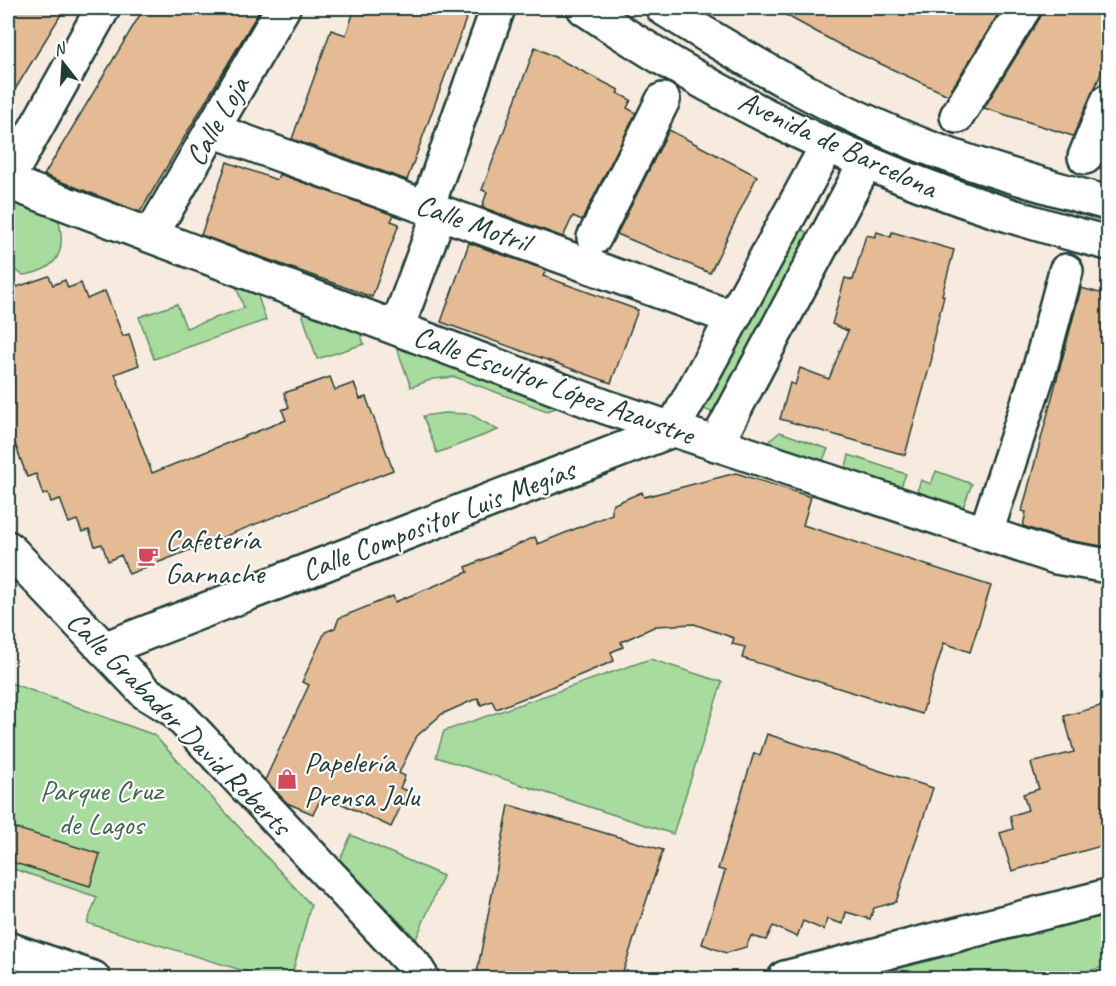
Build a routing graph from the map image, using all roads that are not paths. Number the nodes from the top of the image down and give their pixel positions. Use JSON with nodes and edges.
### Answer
{"nodes":[{"id":1,"x":103,"y":8,"type":"edge"},
{"id":2,"x":283,"y":8,"type":"edge"},
{"id":3,"x":498,"y":8,"type":"edge"},
{"id":4,"x":584,"y":8,"type":"edge"},
{"id":5,"x":663,"y":8,"type":"edge"},
{"id":6,"x":1024,"y":8,"type":"edge"},
{"id":7,"x":663,"y":100,"type":"dead end"},
{"id":8,"x":1108,"y":101,"type":"edge"},
{"id":9,"x":957,"y":116,"type":"dead end"},
{"id":10,"x":212,"y":130,"type":"junction"},
{"id":11,"x":826,"y":146,"type":"junction"},
{"id":12,"x":1085,"y":157,"type":"dead end"},
{"id":13,"x":865,"y":164,"type":"junction"},
{"id":14,"x":8,"y":180,"type":"edge"},
{"id":15,"x":1108,"y":203,"type":"edge"},
{"id":16,"x":431,"y":216,"type":"junction"},
{"id":17,"x":151,"y":235,"type":"junction"},
{"id":18,"x":594,"y":238,"type":"dead end"},
{"id":19,"x":1108,"y":243,"type":"edge"},
{"id":20,"x":1066,"y":271,"type":"dead end"},
{"id":21,"x":401,"y":317,"type":"dead end"},
{"id":22,"x":733,"y":318,"type":"junction"},
{"id":23,"x":672,"y":430,"type":"junction"},
{"id":24,"x":716,"y":444,"type":"junction"},
{"id":25,"x":989,"y":523,"type":"dead end"},
{"id":26,"x":8,"y":548,"type":"edge"},
{"id":27,"x":1108,"y":566,"type":"edge"},
{"id":28,"x":104,"y":649,"type":"junction"},
{"id":29,"x":1108,"y":896,"type":"edge"},
{"id":30,"x":8,"y":949,"type":"edge"},
{"id":31,"x":93,"y":978,"type":"edge"},
{"id":32,"x":422,"y":978,"type":"edge"},
{"id":33,"x":785,"y":978,"type":"edge"}],
"edges":[{"from":1,"to":14,"type":"street"},
{"from":2,"to":10,"type":"street","name":"Calle Loja"},
{"from":3,"to":16,"type":"street"},
{"from":4,"to":11,"type":"street","name":"Avenida de Barcelona"},
{"from":5,"to":15,"type":"street","name":"Avenida de Barcelona"},
{"from":6,"to":9,"type":"street"},
{"from":7,"to":18,"type":"street"},
{"from":8,"to":12,"type":"street"},
{"from":10,"to":16,"type":"street","name":"Calle Motril"},
{"from":10,"to":17,"type":"street","name":"Calle Loja"},
{"from":11,"to":13,"type":"street","name":"Avenida de Barcelona"},
{"from":11,"to":22,"type":"street"},
{"from":13,"to":19,"type":"street","name":"Avenida de Barcelona"},
{"from":13,"to":24,"type":"street"},
{"from":14,"to":17,"type":"street","name":"Calle Escultor López Azaustre"},
{"from":16,"to":21,"type":"street"},
{"from":16,"to":22,"type":"street","name":"Calle Motril"},
{"from":17,"to":23,"type":"street","name":"Calle Escultor López Azaustre"},
{"from":20,"to":25,"type":"street"},
{"from":22,"to":23,"type":"street"},
{"from":23,"to":24,"type":"street","name":"Calle Escultor López Azaustre"},
{"from":23,"to":28,"type":"street","name":"Calle Compositor Luis Megías"},
{"from":24,"to":27,"type":"street","name":"Calle Escultor López Azaustre"},
{"from":26,"to":28,"type":"street","name":"Calle Grabador David Roberts"},
{"from":28,"to":32,"type":"street","name":"Calle Grabador David Roberts"},
{"from":29,"to":33,"type":"street"},
{"from":30,"to":31,"type":"street"}]}
